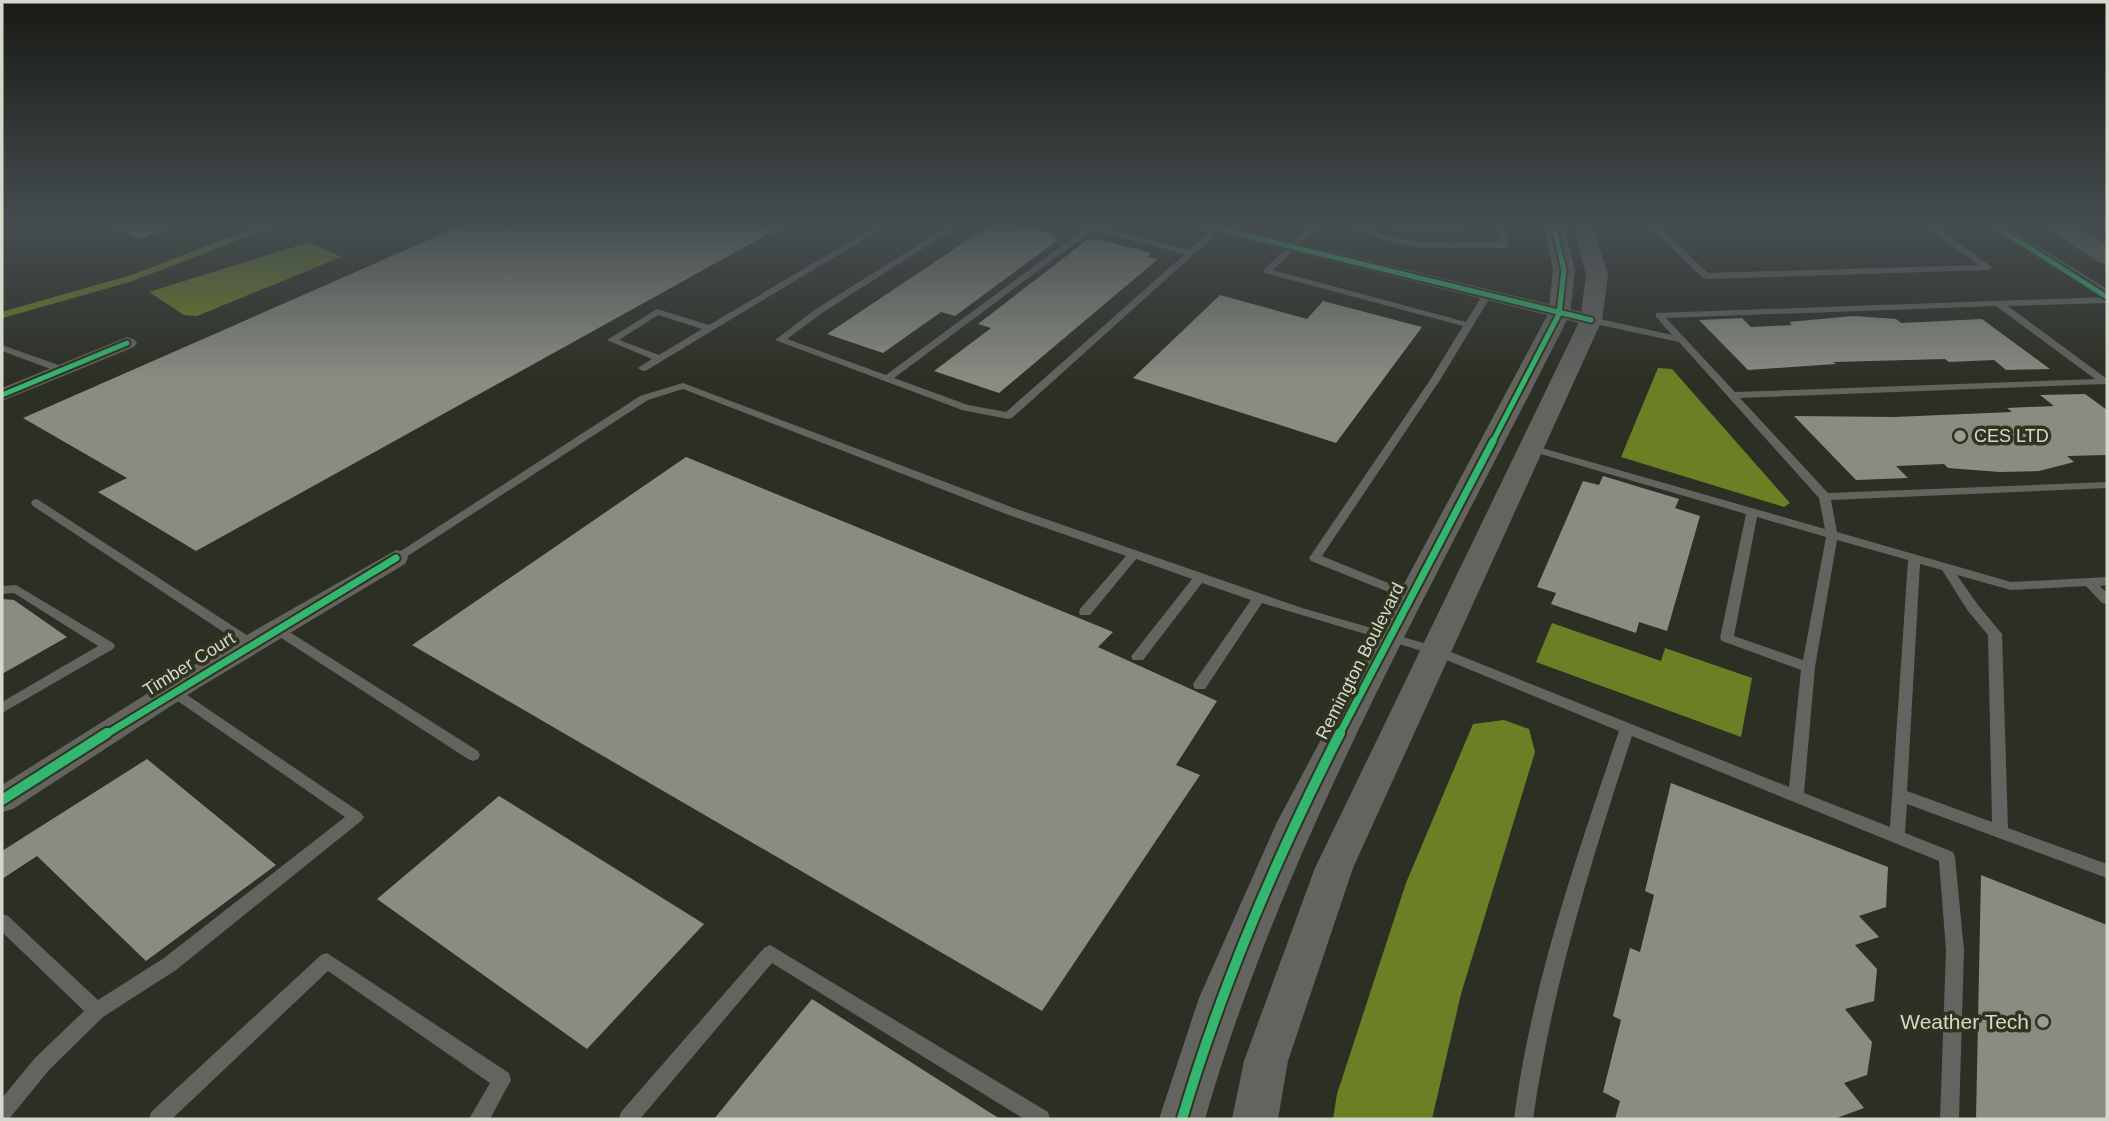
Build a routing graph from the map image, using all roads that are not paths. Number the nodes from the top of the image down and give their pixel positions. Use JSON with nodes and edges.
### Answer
{"nodes":[{"id":1,"x":798,"y":275,"type":"edge"},
{"id":2,"x":876,"y":275,"type":"edge"},
{"id":3,"x":1027,"y":275,"type":"edge"},
{"id":4,"x":1166,"y":275,"type":"edge"},
{"id":5,"x":1283,"y":275,"type":"edge"},
{"id":6,"x":1404,"y":275,"type":"edge"},
{"id":7,"x":1565,"y":275,"type":"edge"},
{"id":8,"x":1597,"y":275,"type":"edge"},
{"id":9,"x":1705,"y":275,"type":"edge"},
{"id":10,"x":1728,"y":275,"type":"edge"},
{"id":11,"x":2071,"y":275,"type":"edge"},
{"id":12,"x":1486,"y":296,"type":"junction"},
{"id":13,"x":2107,"y":299,"type":"edge"},
{"id":14,"x":1998,"y":304,"type":"junction"},
{"id":15,"x":1575,"y":317,"type":"junction"},
{"id":16,"x":1468,"y":325,"type":"junction"},
{"id":17,"x":709,"y":328,"type":"junction"},
{"id":18,"x":1682,"y":340,"type":"junction"},
{"id":19,"x":127,"y":343,"type":"dead end"},
{"id":20,"x":2,"y":348,"type":"edge"},
{"id":21,"x":659,"y":358,"type":"junction"},
{"id":22,"x":643,"y":368,"type":"dead end"},
{"id":23,"x":62,"y":370,"type":"junction"},
{"id":24,"x":887,"y":379,"type":"junction"},
{"id":25,"x":2106,"y":383,"type":"edge"},
{"id":26,"x":2,"y":395,"type":"edge"},
{"id":27,"x":1732,"y":396,"type":"junction"},
{"id":28,"x":1531,"y":448,"type":"junction"},
{"id":29,"x":2107,"y":485,"type":"edge"},
{"id":30,"x":1825,"y":497,"type":"junction"},
{"id":31,"x":37,"y":503,"type":"dead end"},
{"id":32,"x":1752,"y":512,"type":"junction"},
{"id":33,"x":1832,"y":535,"type":"junction"},
{"id":34,"x":1134,"y":554,"type":"junction"},
{"id":35,"x":396,"y":558,"type":"joint"},
{"id":36,"x":1914,"y":558,"type":"junction"},
{"id":37,"x":1946,"y":567,"type":"junction"},
{"id":38,"x":1200,"y":577,"type":"junction"},
{"id":39,"x":2107,"y":581,"type":"edge"},
{"id":40,"x":2089,"y":582,"type":"junction"},
{"id":41,"x":2,"y":590,"type":"edge"},
{"id":42,"x":1411,"y":597,"type":"junction"},
{"id":43,"x":1259,"y":598,"type":"junction"},
{"id":44,"x":2107,"y":600,"type":"edge"},
{"id":45,"x":1085,"y":612,"type":"dead end"},
{"id":46,"x":277,"y":629,"type":"junction"},
{"id":47,"x":1390,"y":636,"type":"junction"},
{"id":48,"x":251,"y":644,"type":"junction"},
{"id":49,"x":1436,"y":651,"type":"junction"},
{"id":50,"x":1138,"y":657,"type":"dead end"},
{"id":51,"x":1808,"y":667,"type":"junction"},
{"id":52,"x":1200,"y":685,"type":"dead end"},
{"id":53,"x":174,"y":691,"type":"junction"},
{"id":54,"x":2,"y":708,"type":"edge"},
{"id":55,"x":1627,"y":728,"type":"junction"},
{"id":56,"x":473,"y":755,"type":"dead end"},
{"id":57,"x":1900,"y":795,"type":"junction"},
{"id":58,"x":1796,"y":796,"type":"junction"},
{"id":59,"x":2,"y":800,"type":"edge"},
{"id":60,"x":2000,"y":832,"type":"junction"},
{"id":61,"x":1897,"y":837,"type":"junction"},
{"id":62,"x":2107,"y":871,"type":"edge"},
{"id":63,"x":2,"y":921,"type":"edge"},
{"id":64,"x":97,"y":1011,"type":"junction"},
{"id":65,"x":2,"y":1113,"type":"edge"},
{"id":66,"x":158,"y":1119,"type":"edge"},
{"id":67,"x":479,"y":1119,"type":"edge"},
{"id":68,"x":628,"y":1119,"type":"edge"},
{"id":69,"x":1041,"y":1119,"type":"edge"},
{"id":70,"x":1182,"y":1119,"type":"edge"},
{"id":71,"x":1255,"y":1119,"type":"edge"},
{"id":72,"x":1523,"y":1119,"type":"edge"},
{"id":73,"x":1950,"y":1119,"type":"edge"}],
"edges":[{"from":1,"to":17,"type":"lane"},
{"from":2,"to":24,"type":"lane"},
{"from":3,"to":24,"type":"lane"},
{"from":4,"to":24,"type":"lane"},
{"from":5,"to":16,"type":"lane"},
{"from":6,"to":12,"type":"street"},
{"from":7,"to":15,"type":"street","name":"Remington Boulevard"},
{"from":8,"to":15,"type":"street","name":"Remington Boulevard"},
{"from":9,"to":10,"type":"lane"},
{"from":11,"to":13,"type":"street"},
{"from":12,"to":15,"type":"street"},
{"from":12,"to":16,"type":"lane"},
{"from":13,"to":14,"type":"lane"},
{"from":14,"to":18,"type":"lane"},
{"from":14,"to":25,"type":"lane"},
{"from":15,"to":18,"type":"lane"},
{"from":15,"to":28,"type":"street","name":"Remington Boulevard"},
{"from":15,"to":42,"type":"street","name":"Remington Boulevard"},
{"from":16,"to":42,"type":"lane"},
{"from":17,"to":21,"type":"lane"},
{"from":17,"to":21,"type":"lane"},
{"from":18,"to":27,"type":"lane"},
{"from":19,"to":23,"type":"street"},
{"from":20,"to":23,"type":"lane"},
{"from":21,"to":22,"type":"lane"},
{"from":23,"to":26,"type":"street"},
{"from":25,"to":27,"type":"lane"},
{"from":27,"to":30,"type":"lane"},
{"from":28,"to":32,"type":"lane"},
{"from":28,"to":49,"type":"street","name":"Remington Boulevard"},
{"from":29,"to":30,"type":"lane"},
{"from":30,"to":33,"type":"lane"},
{"from":31,"to":48,"type":"lane"},
{"from":32,"to":33,"type":"lane"},
{"from":32,"to":51,"type":"lane"},
{"from":33,"to":36,"type":"lane"},
{"from":33,"to":51,"type":"lane"},
{"from":34,"to":35,"type":"lane"},
{"from":34,"to":38,"type":"lane"},
{"from":34,"to":45,"type":"lane"},
{"from":35,"to":46,"type":"street","name":"Timber Court"},
{"from":36,"to":37,"type":"lane"},
{"from":36,"to":57,"type":"lane"},
{"from":37,"to":40,"type":"lane"},
{"from":37,"to":60,"type":"lane"},
{"from":38,"to":43,"type":"lane"},
{"from":38,"to":50,"type":"lane"},
{"from":39,"to":40,"type":"lane"},
{"from":40,"to":44,"type":"lane"},
{"from":41,"to":54,"type":"lane"},
{"from":42,"to":47,"type":"street","name":"Remington Boulevard"},
{"from":43,"to":47,"type":"lane"},
{"from":43,"to":52,"type":"lane"},
{"from":46,"to":48,"type":"street","name":"Timber Court"},
{"from":46,"to":56,"type":"lane"},
{"from":47,"to":49,"type":"lane"},
{"from":47,"to":70,"type":"street","name":"Remington Boulevard"},
{"from":48,"to":53,"type":"street","name":"Timber Court"},
{"from":49,"to":55,"type":"lane"},
{"from":49,"to":71,"type":"street","name":"Remington Boulevard"},
{"from":51,"to":58,"type":"lane"},
{"from":53,"to":59,"type":"street","name":"Timber Court"},
{"from":53,"to":64,"type":"lane"},
{"from":55,"to":58,"type":"lane"},
{"from":55,"to":72,"type":"lane"},
{"from":57,"to":60,"type":"lane"},
{"from":57,"to":61,"type":"lane"},
{"from":58,"to":61,"type":"lane"},
{"from":60,"to":62,"type":"lane"},
{"from":61,"to":73,"type":"lane"},
{"from":63,"to":64,"type":"lane"},
{"from":64,"to":65,"type":"lane"},
{"from":66,"to":67,"type":"lane"},
{"from":68,"to":69,"type":"lane"}]}
